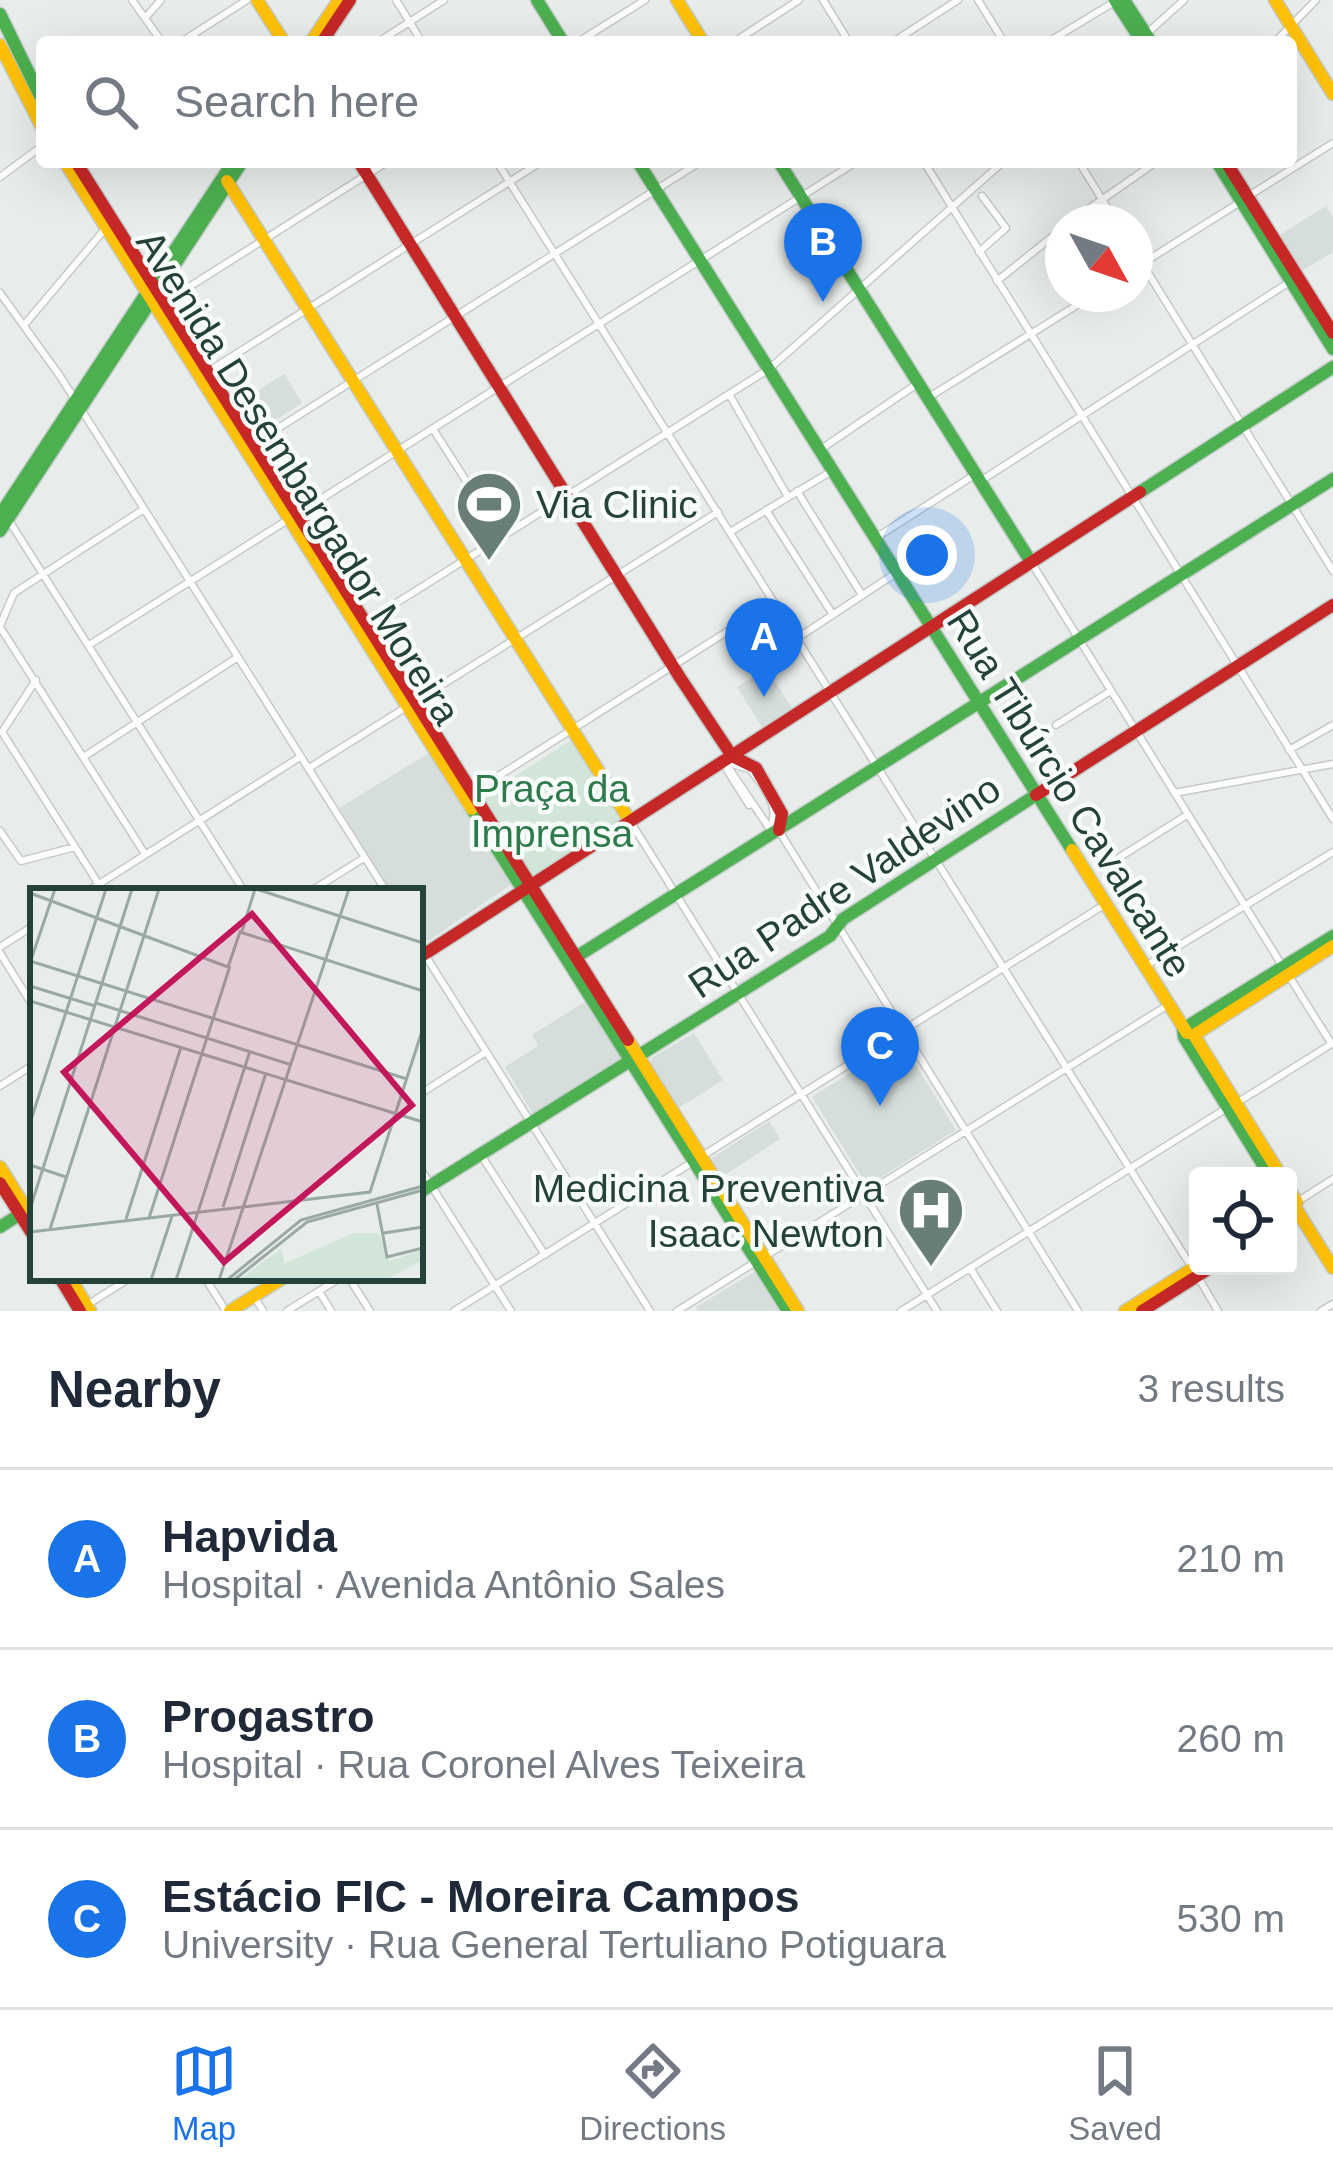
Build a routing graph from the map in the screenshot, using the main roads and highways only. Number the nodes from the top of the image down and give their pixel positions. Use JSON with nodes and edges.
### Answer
{"nodes":[{"id":1,"x":257,"y":0,"type":"edge"},
{"id":2,"x":339,"y":0,"type":"edge"},
{"id":3,"x":350,"y":0,"type":"edge"},
{"id":4,"x":537,"y":0,"type":"edge"},
{"id":5,"x":677,"y":0,"type":"edge"},
{"id":6,"x":1118,"y":0,"type":"edge"},
{"id":7,"x":1275,"y":0,"type":"edge"},
{"id":8,"x":0,"y":14,"type":"edge"},
{"id":9,"x":280,"y":36,"type":"edge"},
{"id":10,"x":315,"y":36,"type":"edge"},
{"id":11,"x":326,"y":36,"type":"edge"},
{"id":12,"x":559,"y":36,"type":"edge"},
{"id":13,"x":699,"y":36,"type":"edge"},
{"id":14,"x":1140,"y":36,"type":"edge"},
{"id":15,"x":0,"y":45,"type":"edge"},
{"id":16,"x":36,"y":88,"type":"edge"},
{"id":17,"x":1333,"y":94,"type":"edge"},
{"id":18,"x":36,"y":115,"type":"edge"},
{"id":19,"x":69,"y":168,"type":"edge"},
{"id":20,"x":80,"y":168,"type":"edge"},
{"id":21,"x":363,"y":168,"type":"edge"},
{"id":22,"x":642,"y":168,"type":"edge"},
{"id":23,"x":783,"y":168,"type":"edge"},
{"id":24,"x":1222,"y":168,"type":"edge"},
{"id":25,"x":1229,"y":168,"type":"edge"},
{"id":26,"x":226,"y":172,"type":"edge"},
{"id":27,"x":1245,"y":199,"type":"junction"},
{"id":28,"x":155,"y":296,"type":"junction"},
{"id":29,"x":1333,"y":333,"type":"edge"},
{"id":30,"x":1333,"y":349,"type":"edge"},
{"id":31,"x":1333,"y":367,"type":"edge"},
{"id":32,"x":1333,"y":479,"type":"edge"},
{"id":33,"x":294,"y":516,"type":"junction"},
{"id":34,"x":3,"y":522,"type":"edge"},
{"id":35,"x":1031,"y":562,"type":"junction"},
{"id":36,"x":1333,"y":605,"type":"edge"},
{"id":37,"x":930,"y":627,"type":"junction"},
{"id":38,"x":976,"y":703,"type":"junction"},
{"id":39,"x":411,"y":704,"type":"junction"},
{"id":40,"x":728,"y":762,"type":"junction"},
{"id":41,"x":1036,"y":795,"type":"junction"},
{"id":42,"x":630,"y":821,"type":"junction"},
{"id":43,"x":773,"y":834,"type":"junction"},
{"id":44,"x":526,"y":890,"type":"junction"},
{"id":45,"x":1333,"y":936,"type":"edge"},
{"id":46,"x":1333,"y":946,"type":"edge"},
{"id":47,"x":423,"y":952,"type":"edge"},
{"id":48,"x":576,"y":957,"type":"junction"},
{"id":49,"x":1285,"y":970,"type":"junction"},
{"id":50,"x":1183,"y":1029,"type":"junction"},
{"id":51,"x":1195,"y":1041,"type":"junction"},
{"id":52,"x":635,"y":1059,"type":"junction"},
{"id":53,"x":1231,"y":1106,"type":"junction"},
{"id":54,"x":0,"y":1167,"type":"edge"},
{"id":55,"x":1265,"y":1167,"type":"edge"},
{"id":56,"x":1275,"y":1167,"type":"edge"},
{"id":57,"x":0,"y":1183,"type":"edge"},
{"id":58,"x":426,"y":1189,"type":"edge"},
{"id":59,"x":28,"y":1212,"type":"edge"},
{"id":60,"x":1297,"y":1217,"type":"edge"},
{"id":61,"x":0,"y":1227,"type":"edge"},
{"id":62,"x":1333,"y":1268,"type":"edge"},
{"id":63,"x":1189,"y":1274,"type":"edge"},
{"id":64,"x":1189,"y":1275,"type":"edge"},
{"id":65,"x":62,"y":1281,"type":"edge"},
{"id":66,"x":71,"y":1281,"type":"edge"},
{"id":67,"x":278,"y":1281,"type":"edge"},
{"id":68,"x":83,"y":1310,"type":"edge"},
{"id":69,"x":228,"y":1311,"type":"edge"},
{"id":70,"x":793,"y":1311,"type":"edge"},
{"id":71,"x":1125,"y":1311,"type":"edge"},
{"id":72,"x":1142,"y":1311,"type":"edge"}],
"edges":[{"from":1,"to":9,"type":"main road"},
{"from":2,"to":10,"type":"main road"},
{"from":3,"to":11,"type":"main road"},
{"from":4,"to":12,"type":"main road"},
{"from":5,"to":13,"type":"main road"},
{"from":6,"to":14,"type":"main road"},
{"from":7,"to":17,"type":"main road"},
{"from":8,"to":16,"type":"main road"},
{"from":15,"to":18,"type":"main road"},
{"from":19,"to":28,"type":"main road","name":"Avenida Desembargador Moreira"},
{"from":20,"to":28,"type":"main road","name":"Avenida Desembargador Moreira"},
{"from":21,"to":40,"type":"main road"},
{"from":22,"to":37,"type":"main road","name":"Rua Tibúrcio Cavalcante"},
{"from":23,"to":35,"type":"main road"},
{"from":24,"to":27,"type":"main road"},
{"from":25,"to":27,"type":"main road"},
{"from":26,"to":28,"type":"main road"},
{"from":26,"to":42,"type":"main road"},
{"from":27,"to":29,"type":"main road"},
{"from":27,"to":30,"type":"main road"},
{"from":28,"to":33,"type":"main road","name":"Avenida Desembargador Moreira"},
{"from":28,"to":33,"type":"main road","name":"Avenida Desembargador Moreira"},
{"from":28,"to":34,"type":"main road"},
{"from":31,"to":35,"type":"main road"},
{"from":32,"to":38,"type":"main road"},
{"from":33,"to":39,"type":"main road","name":"Avenida Desembargador Moreira"},
{"from":33,"to":39,"type":"main road","name":"Avenida Desembargador Moreira"},
{"from":35,"to":37,"type":"main road"},
{"from":36,"to":41,"type":"main road","name":"Rua Padre Valdevino"},
{"from":37,"to":38,"type":"main road","name":"Rua Tibúrcio Cavalcante"},
{"from":37,"to":40,"type":"main road"},
{"from":38,"to":41,"type":"main road","name":"Rua Tibúrcio Cavalcante"},
{"from":38,"to":43,"type":"main road"},
{"from":39,"to":44,"type":"main road","name":"Avenida Desembargador Moreira"},
{"from":39,"to":44,"type":"main road","name":"Avenida Desembargador Moreira"},
{"from":40,"to":42,"type":"main road"},
{"from":40,"to":43,"type":"main road"},
{"from":41,"to":50,"type":"main road","name":"Rua Tibúrcio Cavalcante"},
{"from":41,"to":52,"type":"main road","name":"Rua Padre Valdevino"},
{"from":42,"to":44,"type":"main road"},
{"from":43,"to":48,"type":"main road"},
{"from":44,"to":47,"type":"main road"},
{"from":44,"to":48,"type":"main road","name":"Avenida Desembargador Moreira"},
{"from":44,"to":52,"type":"main road","name":"Avenida Desembargador Moreira"},
{"from":45,"to":49,"type":"main road"},
{"from":46,"to":49,"type":"main road"},
{"from":48,"to":52,"type":"main road","name":"Avenida Desembargador Moreira"},
{"from":49,"to":50,"type":"main road"},
{"from":49,"to":51,"type":"main road"},
{"from":50,"to":51,"type":"main road","name":"Rua Tibúrcio Cavalcante"},
{"from":50,"to":53,"type":"main road","name":"Rua Tibúrcio Cavalcante"},
{"from":51,"to":53,"type":"main road","name":"Rua Tibúrcio Cavalcante"},
{"from":52,"to":58,"type":"main road","name":"Rua Padre Valdevino"},
{"from":52,"to":70,"type":"main road","name":"Avenida Desembargador Moreira"},
{"from":53,"to":55,"type":"main road","name":"Rua Tibúrcio Cavalcante"},
{"from":53,"to":56,"type":"main road","name":"Rua Tibúrcio Cavalcante"},
{"from":54,"to":59,"type":"main road"},
{"from":57,"to":59,"type":"main road"},
{"from":59,"to":61,"type":"main road"},
{"from":60,"to":62,"type":"main road"},
{"from":63,"to":71,"type":"main road"},
{"from":64,"to":72,"type":"main road"},
{"from":65,"to":68,"type":"main road"},
{"from":66,"to":68,"type":"main road"},
{"from":67,"to":69,"type":"main road"}]}
